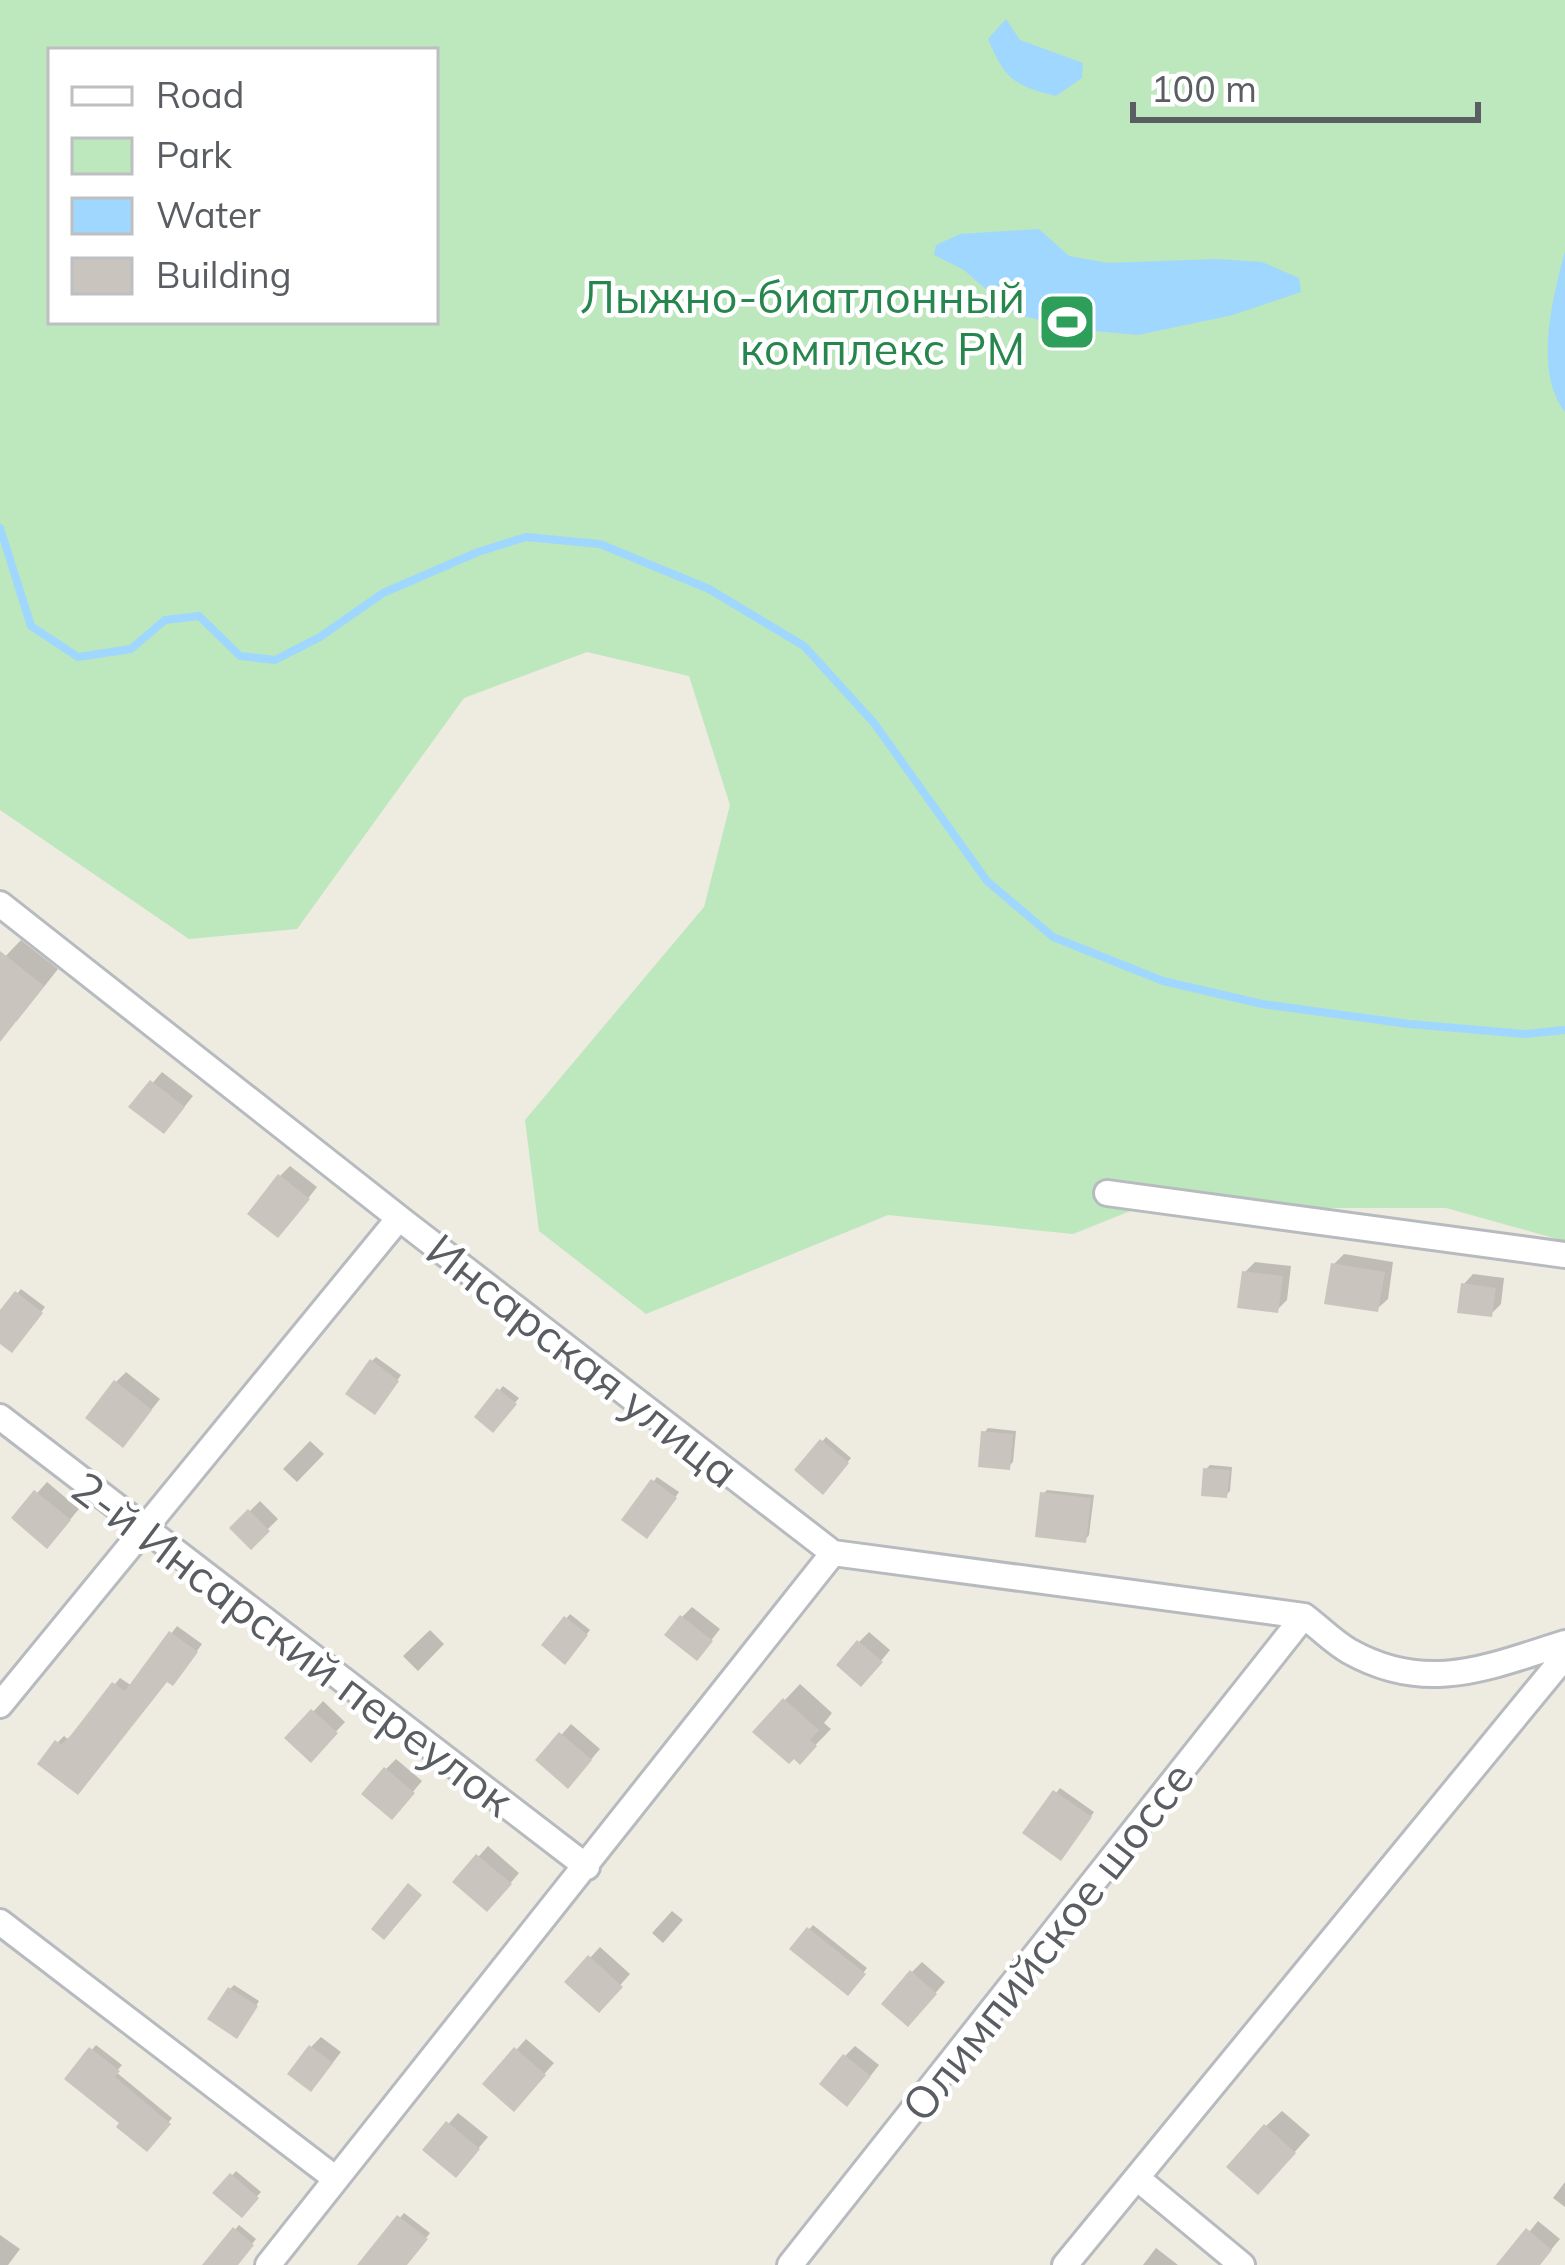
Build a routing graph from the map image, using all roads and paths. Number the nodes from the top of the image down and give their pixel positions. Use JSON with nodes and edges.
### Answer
{"nodes":[{"id":1,"x":0,"y":904,"type":"edge"},
{"id":2,"x":1108,"y":1193,"type":"dead end"},
{"id":3,"x":399,"y":1218,"type":"junction"},
{"id":4,"x":1565,"y":1255,"type":"edge"},
{"id":5,"x":0,"y":1417,"type":"edge"},
{"id":6,"x":144,"y":1529,"type":"junction"},
{"id":7,"x":832,"y":1553,"type":"junction"},
{"id":8,"x":1304,"y":1616,"type":"junction"},
{"id":9,"x":1565,"y":1642,"type":"edge"},
{"id":10,"x":1565,"y":1656,"type":"edge"},
{"id":11,"x":0,"y":1706,"type":"edge"},
{"id":12,"x":587,"y":1867,"type":"junction"},
{"id":13,"x":0,"y":1922,"type":"edge"},
{"id":14,"x":1137,"y":2178,"type":"junction"},
{"id":15,"x":336,"y":2180,"type":"junction"},
{"id":16,"x":268,"y":2265,"type":"edge"},
{"id":17,"x":790,"y":2265,"type":"edge"},
{"id":18,"x":1065,"y":2265,"type":"edge"},
{"id":19,"x":1242,"y":2265,"type":"edge"}],
"edges":[{"from":1,"to":3,"type":"street"},
{"from":2,"to":4,"type":"street"},
{"from":3,"to":6,"type":"street","name":"Инсарская улица"},
{"from":3,"to":7,"type":"street","name":"Инсарская улица"},
{"from":5,"to":6,"type":"street","name":"2-й Инсарский переулок"},
{"from":6,"to":11,"type":"street","name":"Инсарская улица"},
{"from":6,"to":12,"type":"street","name":"2-й Инсарский переулок"},
{"from":7,"to":8,"type":"street"},
{"from":7,"to":12,"type":"street"},
{"from":8,"to":9,"type":"street"},
{"from":8,"to":17,"type":"street","name":"Олимпийское шоссе"},
{"from":10,"to":14,"type":"street"},
{"from":12,"to":15,"type":"street"},
{"from":13,"to":15,"type":"street"},
{"from":14,"to":18,"type":"street"},
{"from":14,"to":19,"type":"street"},
{"from":15,"to":16,"type":"street"}]}
